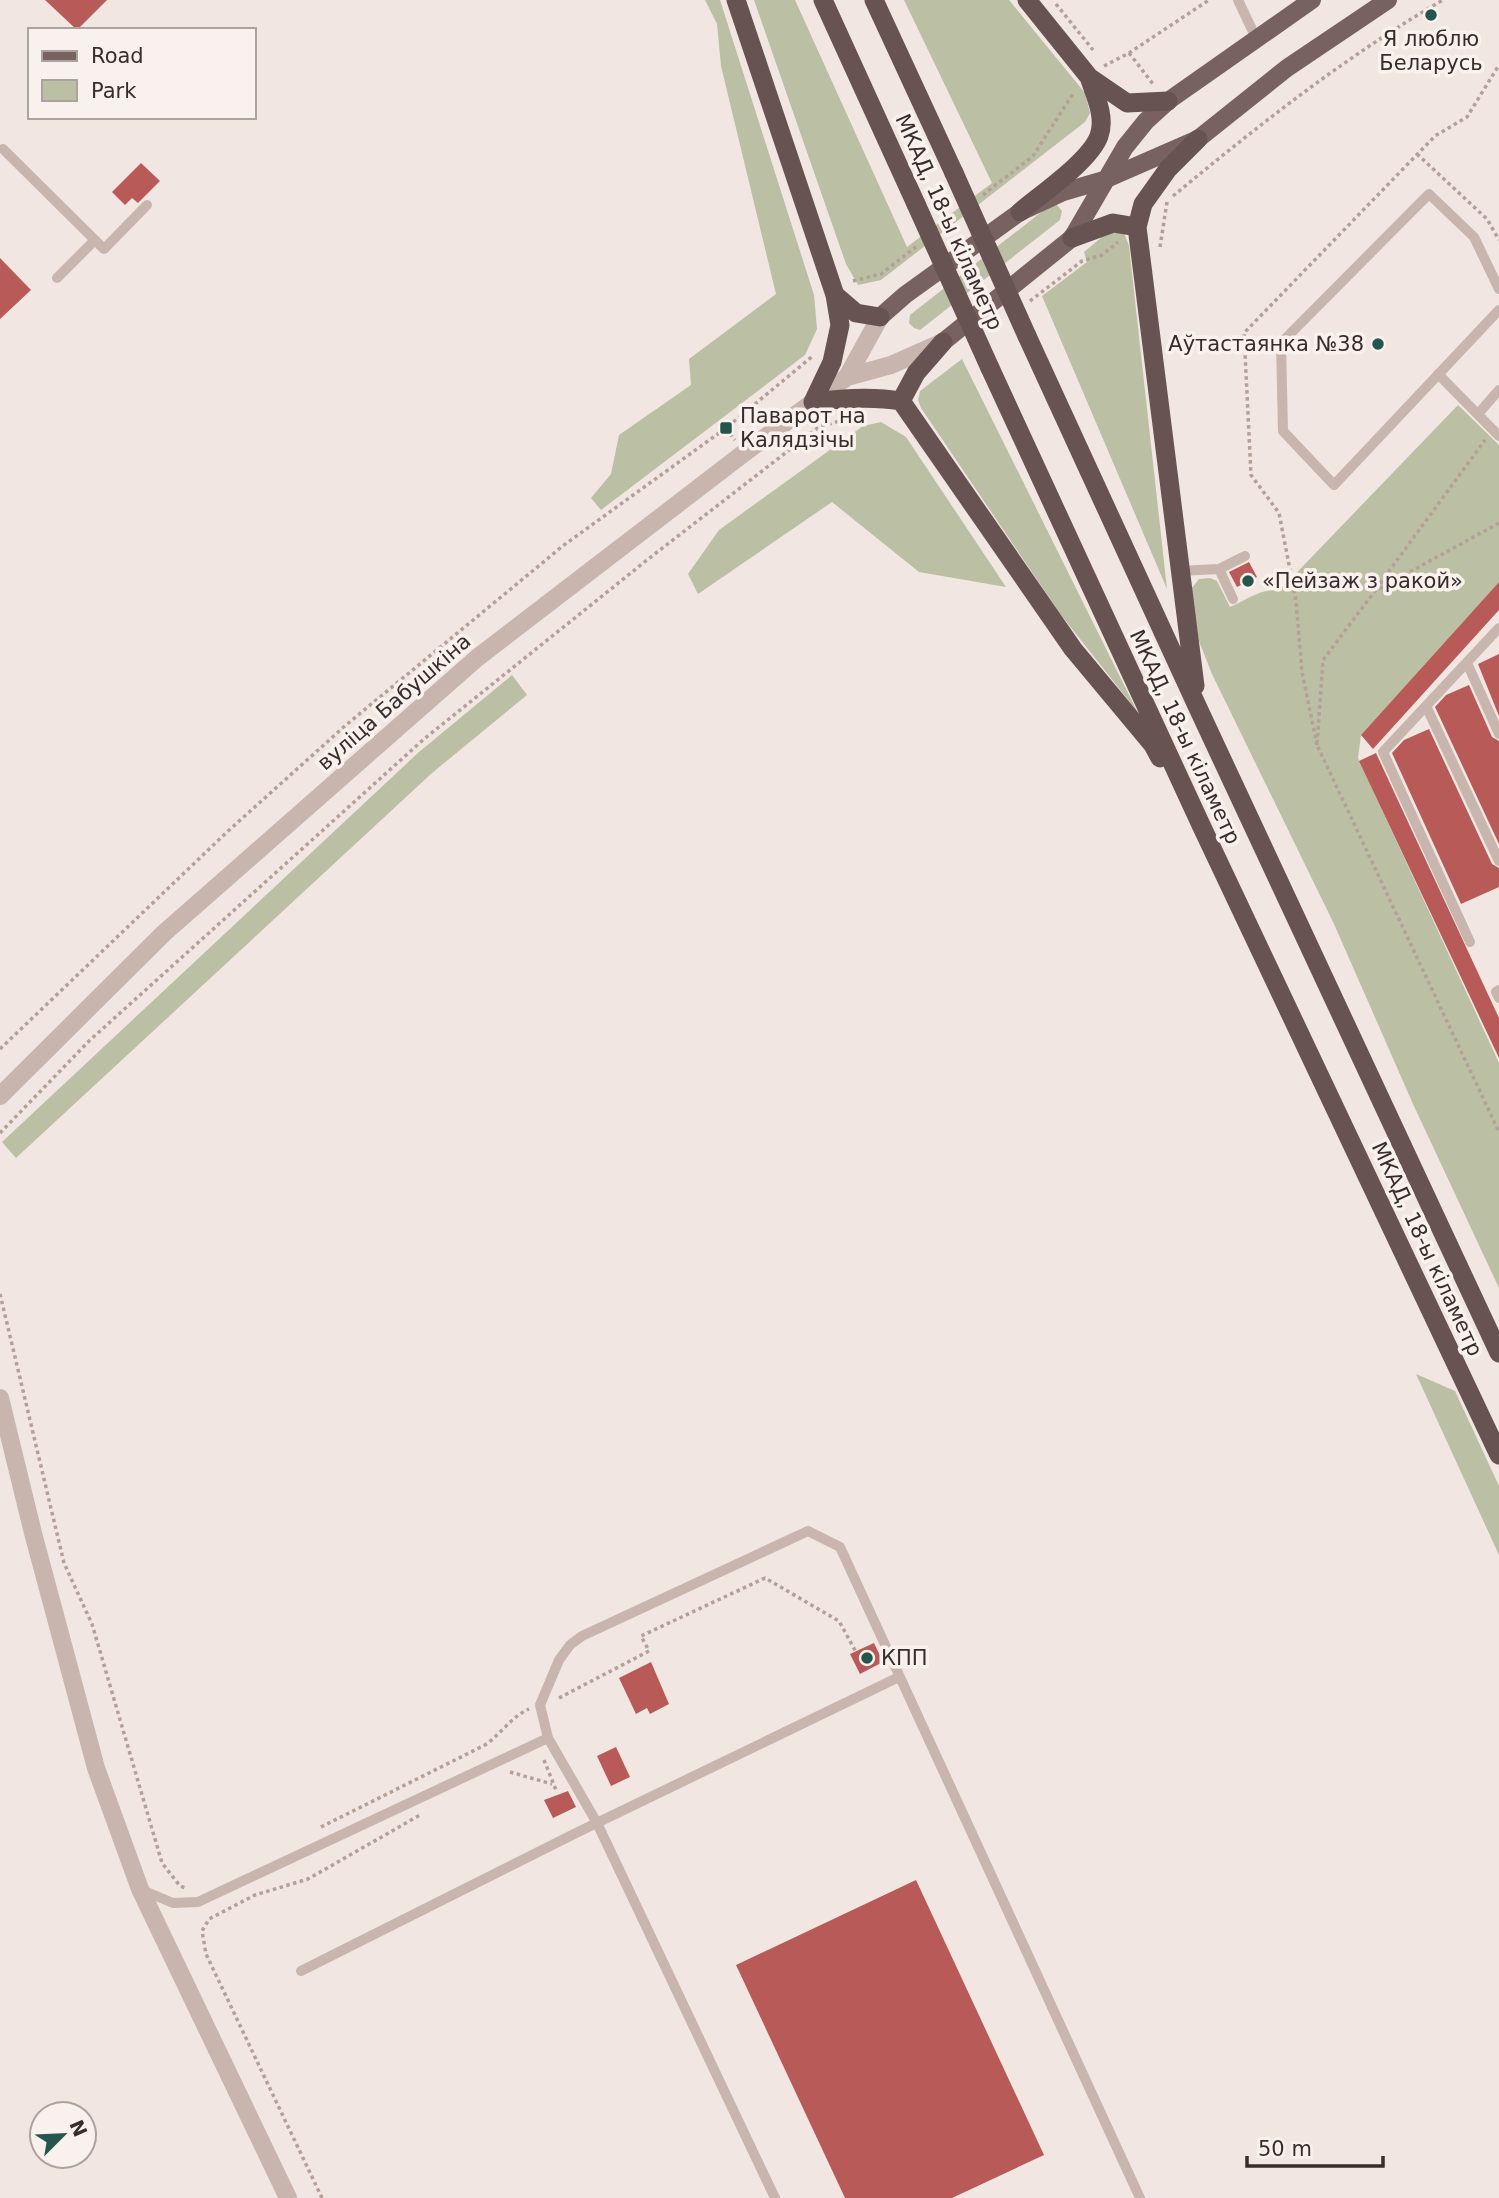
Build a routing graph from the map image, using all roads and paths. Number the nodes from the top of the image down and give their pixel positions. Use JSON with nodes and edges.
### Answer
{"nodes":[{"id":1,"x":736,"y":0,"type":"edge"},
{"id":2,"x":824,"y":0,"type":"edge"},
{"id":3,"x":1027,"y":0,"type":"edge"},
{"id":4,"x":1053,"y":0,"type":"edge"},
{"id":5,"x":1209,"y":0,"type":"edge"},
{"id":6,"x":1238,"y":0,"type":"edge"},
{"id":7,"x":1312,"y":0,"type":"edge"},
{"id":8,"x":1388,"y":0,"type":"edge"},
{"id":9,"x":1443,"y":0,"type":"edge"},
{"id":10,"x":878,"y":7,"type":"edge"},
{"id":11,"x":1256,"y":38,"type":"junction"},
{"id":12,"x":1129,"y":53,"type":"junction"},
{"id":13,"x":1097,"y":54,"type":"dead end"},
{"id":14,"x":1499,"y":65,"type":"edge"},
{"id":15,"x":1093,"y":74,"type":"junction"},
{"id":16,"x":1153,"y":84,"type":"dead end"},
{"id":17,"x":1167,"y":101,"type":"junction"},
{"id":18,"x":1203,"y":146,"type":"junction"},
{"id":19,"x":3,"y":149,"type":"dead end"},
{"id":20,"x":1417,"y":153,"type":"junction"},
{"id":21,"x":1214,"y":162,"type":"junction"},
{"id":22,"x":1104,"y":180,"type":"junction"},
{"id":23,"x":147,"y":205,"type":"dead end"},
{"id":24,"x":1161,"y":206,"type":"dead end"},
{"id":25,"x":1020,"y":212,"type":"junction"},
{"id":26,"x":1137,"y":228,"type":"junction"},
{"id":27,"x":1072,"y":238,"type":"junction"},
{"id":28,"x":95,"y":240,"type":"junction"},
{"id":29,"x":1499,"y":240,"type":"edge"},
{"id":30,"x":57,"y":278,"type":"dead end"},
{"id":31,"x":1499,"y":289,"type":"edge"},
{"id":32,"x":835,"y":295,"type":"junction"},
{"id":33,"x":1499,"y":310,"type":"edge"},
{"id":34,"x":880,"y":317,"type":"junction"},
{"id":35,"x":943,"y":342,"type":"junction"},
{"id":36,"x":816,"y":353,"type":"dead end"},
{"id":37,"x":1438,"y":374,"type":"junction"},
{"id":38,"x":847,"y":377,"type":"junction"},
{"id":39,"x":1499,"y":390,"type":"edge"},
{"id":40,"x":901,"y":401,"type":"junction"},
{"id":41,"x":813,"y":402,"type":"junction"},
{"id":42,"x":1478,"y":414,"type":"junction"},
{"id":43,"x":855,"y":416,"type":"dead end"},
{"id":44,"x":1496,"y":433,"type":"edge"},
{"id":45,"x":1245,"y":555,"type":"dead end"},
{"id":46,"x":1219,"y":569,"type":"junction"},
{"id":47,"x":1178,"y":571,"type":"junction"},
{"id":48,"x":1375,"y":590,"type":"dead end"},
{"id":49,"x":1233,"y":599,"type":"dead end"},
{"id":50,"x":1499,"y":628,"type":"edge"},
{"id":51,"x":1466,"y":663,"type":"junction"},
{"id":52,"x":1426,"y":706,"type":"junction"},
{"id":53,"x":1198,"y":708,"type":"junction"},
{"id":54,"x":1499,"y":734,"type":"edge"},
{"id":55,"x":1317,"y":745,"type":"dead end"},
{"id":56,"x":1201,"y":825,"type":"junction"},
{"id":57,"x":1499,"y":861,"type":"edge"},
{"id":58,"x":1470,"y":942,"type":"dead end"},
{"id":59,"x":1499,"y":990,"type":"edge"},
{"id":60,"x":1499,"y":999,"type":"edge"},
{"id":61,"x":0,"y":1049,"type":"edge"},
{"id":62,"x":2,"y":1092,"type":"edge"},
{"id":63,"x":0,"y":1133,"type":"edge"},
{"id":64,"x":0,"y":1294,"type":"edge"},
{"id":65,"x":1499,"y":1353,"type":"edge"},
{"id":66,"x":0,"y":1398,"type":"edge"},
{"id":67,"x":1499,"y":1455,"type":"edge"},
{"id":68,"x":856,"y":1652,"type":"dead end"},
{"id":69,"x":899,"y":1677,"type":"junction"},
{"id":70,"x":551,"y":1702,"type":"dead end"},
{"id":71,"x":527,"y":1710,"type":"dead end"},
{"id":72,"x":542,"y":1740,"type":"junction"},
{"id":73,"x":501,"y":1769,"type":"dead end"},
{"id":74,"x":552,"y":1784,"type":"junction"},
{"id":75,"x":556,"y":1790,"type":"dead end"},
{"id":76,"x":428,"y":1810,"type":"dead end"},
{"id":77,"x":597,"y":1822,"type":"junction"},
{"id":78,"x":315,"y":1830,"type":"dead end"},
{"id":79,"x":140,"y":1889,"type":"junction"},
{"id":80,"x":194,"y":1891,"type":"dead end"},
{"id":81,"x":301,"y":1972,"type":"dead end"},
{"id":82,"x":288,"y":2198,"type":"edge"},
{"id":83,"x":322,"y":2198,"type":"edge"},
{"id":84,"x":775,"y":2198,"type":"edge"},
{"id":85,"x":1140,"y":2198,"type":"edge"}],
"edges":[{"from":1,"to":32,"type":"highway"},
{"from":2,"to":56,"type":"highway","name":"МКАД, 18-ы кіламетр","bridge":true},
{"from":3,"to":15,"type":"highway"},
{"from":4,"to":13,"type":"path"},
{"from":5,"to":12,"type":"path"},
{"from":6,"to":11,"type":"lane"},
{"from":7,"to":11,"type":"main road"},
{"from":8,"to":18,"type":"main road"},
{"from":9,"to":21,"type":"path"},
{"from":10,"to":53,"type":"highway","name":"МКАД, 18-ы кіламетр","bridge":true},
{"from":11,"to":17,"type":"main road"},
{"from":12,"to":15,"type":"path"},
{"from":12,"to":16,"type":"path"},
{"from":14,"to":20,"type":"path"},
{"from":15,"to":17,"type":"highway"},
{"from":15,"to":25,"type":"highway"},
{"from":17,"to":22,"type":"main road"},
{"from":18,"to":21,"type":"path"},
{"from":18,"to":22,"type":"main road"},
{"from":18,"to":26,"type":"highway"},
{"from":19,"to":28,"type":"lane"},
{"from":20,"to":29,"type":"path"},
{"from":20,"to":55,"type":"path"},
{"from":21,"to":24,"type":"path"},
{"from":22,"to":25,"type":"main road"},
{"from":22,"to":27,"type":"main road"},
{"from":23,"to":28,"type":"lane"},
{"from":25,"to":34,"type":"main road"},
{"from":26,"to":27,"type":"highway"},
{"from":26,"to":47,"type":"highway"},
{"from":27,"to":35,"type":"main road"},
{"from":28,"to":30,"type":"lane"},
{"from":31,"to":37,"type":"lane"},
{"from":32,"to":34,"type":"highway"},
{"from":32,"to":41,"type":"highway"},
{"from":33,"to":37,"type":"lane"},
{"from":34,"to":38,"type":"street","name":"вуліца Бабушкіна"},
{"from":35,"to":38,"type":"street","name":"вуліца Бабушкіна"},
{"from":35,"to":40,"type":"highway"},
{"from":36,"to":61,"type":"path"},
{"from":37,"to":42,"type":"lane"},
{"from":38,"to":41,"type":"street","name":"вуліца Бабушкіна"},
{"from":39,"to":42,"type":"lane"},
{"from":40,"to":41,"type":"highway"},
{"from":40,"to":56,"type":"highway"},
{"from":41,"to":62,"type":"street","name":"вуліца Бабушкіна"},
{"from":42,"to":44,"type":"lane"},
{"from":43,"to":63,"type":"path"},
{"from":44,"to":48,"type":"path"},
{"from":45,"to":46,"type":"lane"},
{"from":46,"to":47,"type":"lane"},
{"from":46,"to":49,"type":"lane"},
{"from":47,"to":53,"type":"highway"},
{"from":50,"to":51,"type":"lane"},
{"from":51,"to":52,"type":"lane"},
{"from":51,"to":54,"type":"lane"},
{"from":52,"to":57,"type":"lane"},
{"from":52,"to":58,"type":"lane"},
{"from":53,"to":65,"type":"highway","name":"МКАД, 18-ы кіламетр"},
{"from":56,"to":67,"type":"highway","name":"МКАД, 18-ы кіламетр"},
{"from":59,"to":60,"type":"lane"},
{"from":64,"to":80,"type":"path"},
{"from":66,"to":79,"type":"street"},
{"from":68,"to":70,"type":"path"},
{"from":69,"to":72,"type":"lane"},
{"from":69,"to":77,"type":"lane"},
{"from":69,"to":85,"type":"lane"},
{"from":71,"to":78,"type":"path"},
{"from":72,"to":74,"type":"path"},
{"from":72,"to":77,"type":"lane"},
{"from":72,"to":79,"type":"lane"},
{"from":73,"to":74,"type":"path"},
{"from":74,"to":75,"type":"path"},
{"from":76,"to":83,"type":"path"},
{"from":77,"to":81,"type":"lane"},
{"from":77,"to":84,"type":"lane"},
{"from":79,"to":82,"type":"street"}]}
